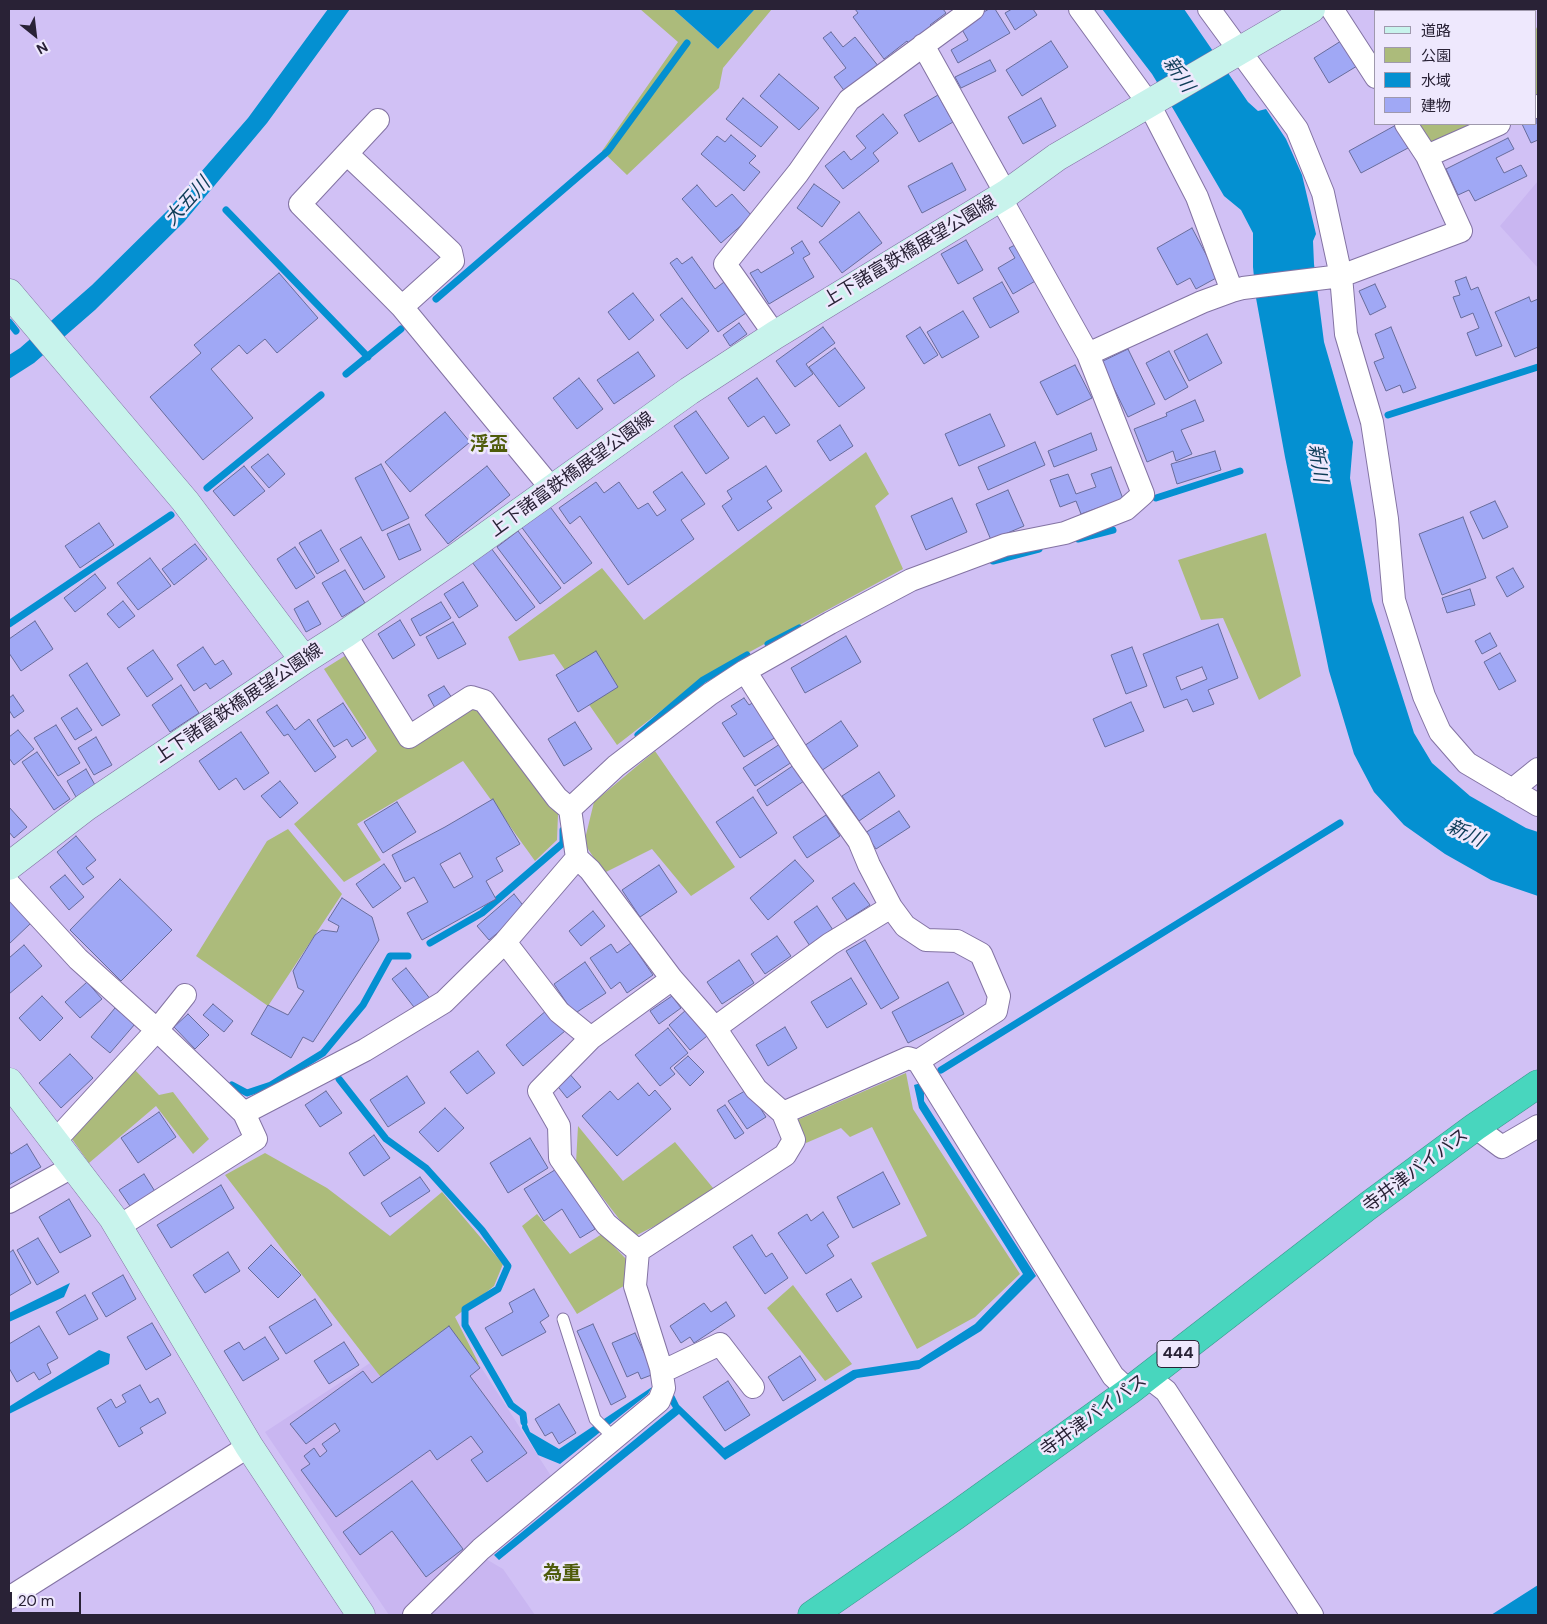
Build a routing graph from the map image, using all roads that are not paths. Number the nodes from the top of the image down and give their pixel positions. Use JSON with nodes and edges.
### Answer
{"nodes":[{"id":1,"x":973,"y":9,"type":"edge"},
{"id":2,"x":1080,"y":9,"type":"edge"},
{"id":3,"x":1209,"y":9,"type":"edge"},
{"id":4,"x":1311,"y":9,"type":"edge"},
{"id":5,"x":1332,"y":9,"type":"edge"},
{"id":6,"x":923,"y":45,"type":"junction"},
{"id":7,"x":1240,"y":52,"type":"junction"},
{"id":8,"x":1374,"y":74,"type":"edge"},
{"id":9,"x":1149,"y":104,"type":"junction"},
{"id":10,"x":378,"y":120,"type":"dead end"},
{"id":11,"x":1407,"y":125,"type":"edge"},
{"id":12,"x":1497,"y":125,"type":"edge"},
{"id":13,"x":347,"y":154,"type":"junction"},
{"id":14,"x":1427,"y":156,"type":"junction"},
{"id":15,"x":1003,"y":196,"type":"junction"},
{"id":16,"x":1337,"y":277,"type":"junction"},
{"id":17,"x":1237,"y":290,"type":"junction"},
{"id":18,"x":9,"y":293,"type":"edge"},
{"id":19,"x":402,"y":307,"type":"junction"},
{"id":20,"x":775,"y":335,"type":"junction"},
{"id":21,"x":1088,"y":354,"type":"junction"},
{"id":22,"x":552,"y":489,"type":"junction"},
{"id":23,"x":345,"y":634,"type":"junction"},
{"id":24,"x":304,"y":660,"type":"junction"},
{"id":25,"x":745,"y":671,"type":"junction"},
{"id":26,"x":1538,"y":769,"type":"edge"},
{"id":27,"x":1512,"y":790,"type":"junction"},
{"id":28,"x":1538,"y":805,"type":"edge"},
{"id":29,"x":570,"y":809,"type":"junction"},
{"id":30,"x":577,"y":858,"type":"junction"},
{"id":31,"x":9,"y":866,"type":"edge"},
{"id":32,"x":9,"y":884,"type":"edge"},
{"id":33,"x":891,"y":907,"type":"junction"},
{"id":34,"x":505,"y":942,"type":"junction"},
{"id":35,"x":672,"y":979,"type":"junction"},
{"id":36,"x":185,"y":995,"type":"dead end"},
{"id":37,"x":714,"y":1028,"type":"junction"},
{"id":38,"x":157,"y":1030,"type":"junction"},
{"id":39,"x":591,"y":1038,"type":"junction"},
{"id":40,"x":918,"y":1061,"type":"junction"},
{"id":41,"x":9,"y":1082,"type":"edge"},
{"id":42,"x":1538,"y":1084,"type":"edge"},
{"id":43,"x":19,"y":1108,"type":"edge"},
{"id":44,"x":244,"y":1113,"type":"junction"},
{"id":45,"x":783,"y":1113,"type":"junction"},
{"id":46,"x":1538,"y":1126,"type":"edge"},
{"id":47,"x":1475,"y":1127,"type":"junction"},
{"id":48,"x":55,"y":1141,"type":"junction"},
{"id":49,"x":74,"y":1166,"type":"junction"},
{"id":50,"x":9,"y":1202,"type":"edge"},
{"id":51,"x":118,"y":1227,"type":"junction"},
{"id":52,"x":638,"y":1251,"type":"junction"},
{"id":53,"x":563,"y":1319,"type":"dead end"},
{"id":54,"x":1139,"y":1384,"type":"junction"},
{"id":55,"x":661,"y":1386,"type":"junction"},
{"id":56,"x":753,"y":1388,"type":"dead end"},
{"id":57,"x":614,"y":1438,"type":"junction"},
{"id":58,"x":249,"y":1446,"type":"junction"},
{"id":59,"x":9,"y":1598,"type":"edge"},
{"id":60,"x":361,"y":1615,"type":"edge"},
{"id":61,"x":414,"y":1615,"type":"edge"},
{"id":62,"x":812,"y":1615,"type":"edge"},
{"id":63,"x":1312,"y":1615,"type":"edge"}],
"edges":[{"from":1,"to":6,"type":"street"},
{"from":2,"to":9,"type":"street"},
{"from":3,"to":7,"type":"street"},
{"from":4,"to":7,"type":"street"},
{"from":5,"to":8,"type":"street"},
{"from":6,"to":15,"type":"street"},
{"from":6,"to":20,"type":"street"},
{"from":7,"to":9,"type":"street","name":"上下諸富鉄橋展望公園線"},
{"from":7,"to":16,"type":"street"},
{"from":9,"to":15,"type":"street","name":"上下諸富鉄橋展望公園線"},
{"from":9,"to":17,"type":"street"},
{"from":10,"to":13,"type":"street"},
{"from":11,"to":14,"type":"street"},
{"from":12,"to":14,"type":"street"},
{"from":13,"to":19,"type":"street"},
{"from":13,"to":19,"type":"street"},
{"from":14,"to":16,"type":"street"},
{"from":15,"to":20,"type":"street","name":"上下諸富鉄橋展望公園線"},
{"from":15,"to":21,"type":"street"},
{"from":16,"to":17,"type":"street"},
{"from":16,"to":27,"type":"street"},
{"from":17,"to":21,"type":"street"},
{"from":18,"to":24,"type":"street"},
{"from":19,"to":22,"type":"street"},
{"from":20,"to":22,"type":"street","name":"上下諸富鉄橋展望公園線"},
{"from":21,"to":25,"type":"street"},
{"from":22,"to":23,"type":"street","name":"上下諸富鉄橋展望公園線"},
{"from":23,"to":24,"type":"street","name":"上下諸富鉄橋展望公園線"},
{"from":23,"to":29,"type":"street"},
{"from":24,"to":31,"type":"street","name":"上下諸富鉄橋展望公園線"},
{"from":25,"to":29,"type":"street"},
{"from":25,"to":33,"type":"street"},
{"from":26,"to":27,"type":"street"},
{"from":27,"to":28,"type":"street"},
{"from":29,"to":30,"type":"street"},
{"from":30,"to":34,"type":"street"},
{"from":30,"to":35,"type":"street"},
{"from":32,"to":38,"type":"street"},
{"from":33,"to":37,"type":"street"},
{"from":33,"to":40,"type":"street"},
{"from":34,"to":39,"type":"street"},
{"from":34,"to":44,"type":"street"},
{"from":35,"to":37,"type":"street"},
{"from":35,"to":39,"type":"street"},
{"from":36,"to":38,"type":"street"},
{"from":37,"to":45,"type":"street"},
{"from":38,"to":44,"type":"street"},
{"from":38,"to":48,"type":"street"},
{"from":39,"to":52,"type":"street"},
{"from":40,"to":45,"type":"street"},
{"from":40,"to":54,"type":"street"},
{"from":41,"to":43,"type":"street"},
{"from":42,"to":47,"type":"highway","name":"寺井津バイパス","number":"444"},
{"from":43,"to":48,"type":"street"},
{"from":44,"to":51,"type":"street"},
{"from":45,"to":52,"type":"street"},
{"from":46,"to":47,"type":"street"},
{"from":47,"to":54,"type":"highway","name":"寺井津バイパス","number":"444"},
{"from":48,"to":49,"type":"street"},
{"from":49,"to":50,"type":"street"},
{"from":49,"to":51,"type":"street"},
{"from":51,"to":58,"type":"street"},
{"from":52,"to":55,"type":"street"},
{"from":53,"to":57,"type":"lane"},
{"from":54,"to":62,"type":"highway","name":"寺井津バイパス","number":"444"},
{"from":54,"to":63,"type":"street"},
{"from":55,"to":56,"type":"street"},
{"from":55,"to":57,"type":"street"},
{"from":57,"to":61,"type":"street"},
{"from":58,"to":59,"type":"street"},
{"from":58,"to":60,"type":"street"}]}
